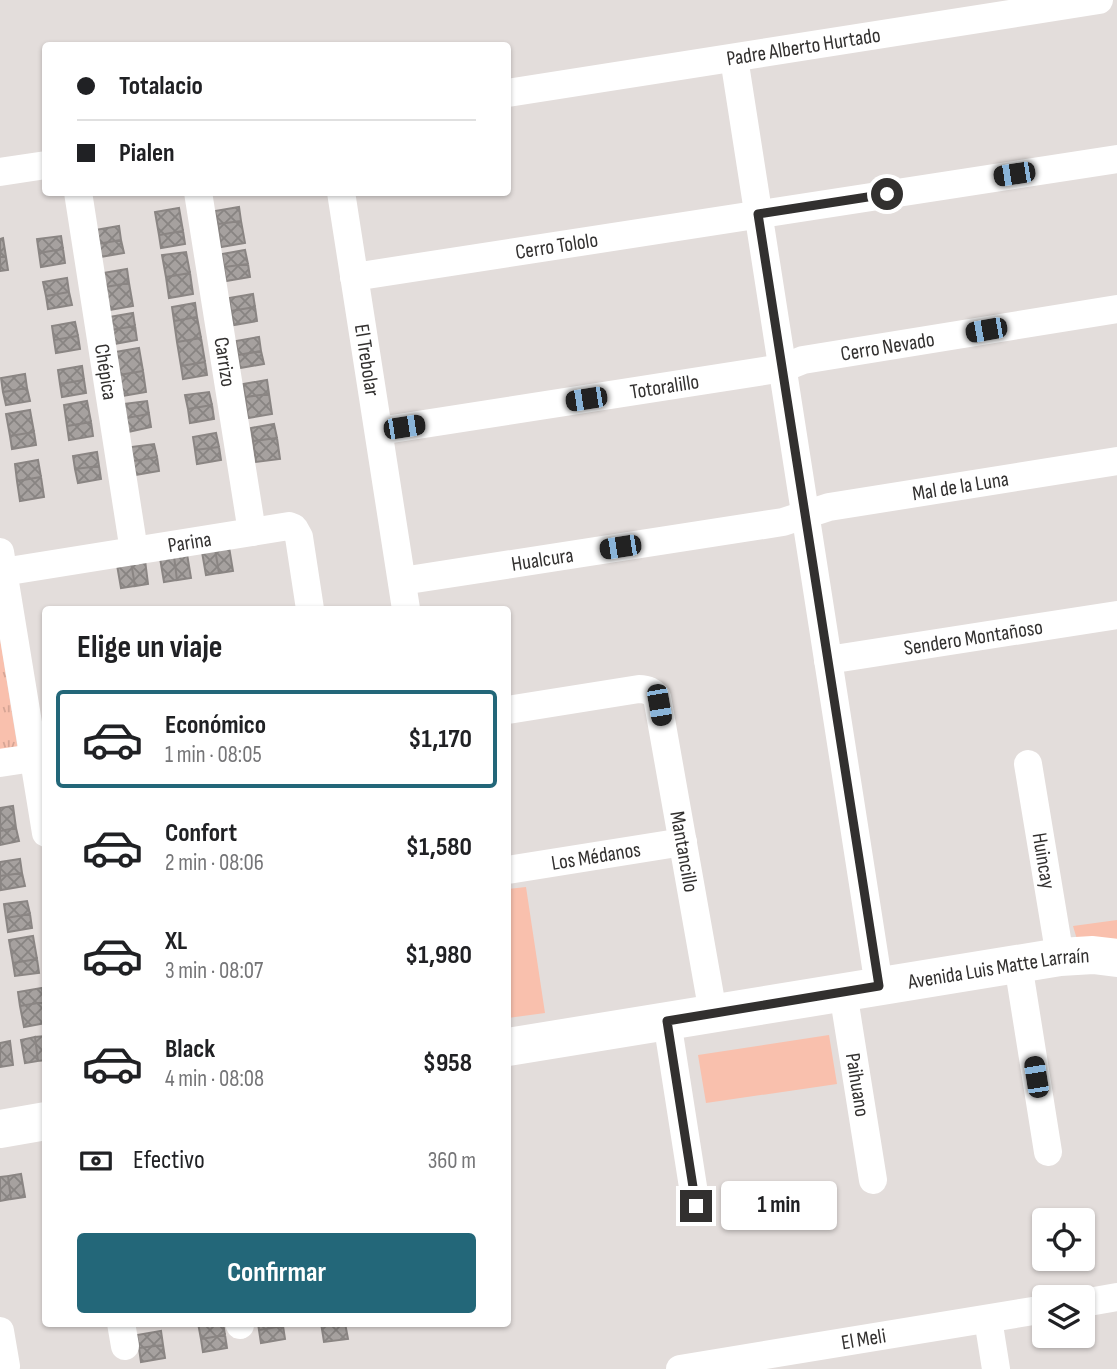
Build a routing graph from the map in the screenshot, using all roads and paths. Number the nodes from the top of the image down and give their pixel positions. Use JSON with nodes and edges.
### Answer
{"nodes":[{"id":1,"x":1099,"y":0,"type":"edge"},
{"id":2,"x":734,"y":58,"type":"junction"},
{"id":3,"x":511,"y":93,"type":"edge"},
{"id":4,"x":1117,"y":159,"type":"edge"},
{"id":5,"x":42,"y":166,"type":"edge"},
{"id":6,"x":0,"y":172,"type":"edge"},
{"id":7,"x":79,"y":196,"type":"edge"},
{"id":8,"x":199,"y":196,"type":"edge"},
{"id":9,"x":342,"y":196,"type":"edge"},
{"id":10,"x":758,"y":214,"type":"junction"},
{"id":11,"x":354,"y":277,"type":"junction"},
{"id":12,"x":1117,"y":309,"type":"edge"},
{"id":13,"x":783,"y":369,"type":"junction"},
{"id":14,"x":379,"y":431,"type":"junction"},
{"id":15,"x":1117,"y":461,"type":"edge"},
{"id":16,"x":805,"y":514,"type":"junction"},
{"id":17,"x":252,"y":532,"type":"junction"},
{"id":18,"x":134,"y":551,"type":"junction"},
{"id":19,"x":2,"y":562,"type":"edge"},
{"id":20,"x":402,"y":580,"type":"junction"},
{"id":21,"x":309,"y":606,"type":"edge"},
{"id":22,"x":406,"y":606,"type":"edge"},
{"id":23,"x":1117,"y":615,"type":"edge"},
{"id":24,"x":828,"y":660,"type":"junction"},
{"id":25,"x":35,"y":705,"type":"edge"},
{"id":26,"x":511,"y":710,"type":"edge"},
{"id":27,"x":33,"y":758,"type":"junction"},
{"id":28,"x":0,"y":763,"type":"edge"},
{"id":29,"x":1028,"y":764,"type":"dead end"},
{"id":30,"x":42,"y":810,"type":"edge"},
{"id":31,"x":683,"y":842,"type":"junction"},
{"id":32,"x":511,"y":870,"type":"edge"},
{"id":33,"x":1060,"y":957,"type":"junction"},
{"id":34,"x":1117,"y":958,"type":"edge"},
{"id":35,"x":1018,"y":964,"type":"junction"},
{"id":36,"x":861,"y":989,"type":"junction"},
{"id":37,"x":713,"y":1013,"type":"junction"},
{"id":38,"x":667,"y":1021,"type":"junction"},
{"id":39,"x":511,"y":1046,"type":"edge"},
{"id":40,"x":42,"y":1122,"type":"edge"},
{"id":41,"x":0,"y":1129,"type":"edge"},
{"id":42,"x":1048,"y":1152,"type":"dead end"},
{"id":43,"x":873,"y":1180,"type":"dead end"},
{"id":44,"x":696,"y":1206,"type":"dead end"},
{"id":45,"x":1117,"y":1297,"type":"edge"},
{"id":46,"x":1095,"y":1301,"type":"edge"},
{"id":47,"x":1032,"y":1311,"type":"edge"},
{"id":48,"x":988,"y":1319,"type":"junction"},
{"id":49,"x":0,"y":1331,"type":"edge"},
{"id":50,"x":827,"y":1357,"type":"edge"},
{"id":51,"x":6,"y":1366,"type":"dead end"},
{"id":52,"x":680,"y":1369,"type":"edge"},
{"id":53,"x":996,"y":1369,"type":"edge"}],
"edges":[{"from":1,"to":2,"type":"street","name":"Padre Alberto Hurtado"},
{"from":2,"to":3,"type":"street","name":"Padre Alberto Hurtado"},
{"from":2,"to":10,"type":"street","name":"Paihuano"},
{"from":4,"to":10,"type":"street","name":"Cerro Tololo"},
{"from":5,"to":6,"type":"street"},
{"from":7,"to":18,"type":"street","name":"Chépica"},
{"from":8,"to":17,"type":"street","name":"Carrizo"},
{"from":9,"to":11,"type":"street","name":"El Trebolar"},
{"from":10,"to":11,"type":"street","name":"Cerro Tololo"},
{"from":10,"to":13,"type":"street","name":"Paihuano"},
{"from":11,"to":14,"type":"street","name":"El Trebolar"},
{"from":12,"to":13,"type":"street","name":"Cerro Nevado"},
{"from":13,"to":14,"type":"street","name":"Totoralillo"},
{"from":13,"to":16,"type":"street","name":"Paihuano"},
{"from":14,"to":20,"type":"street","name":"El Trebolar"},
{"from":15,"to":16,"type":"street","name":"Mal de la Luna"},
{"from":16,"to":20,"type":"street","name":"Hualcura"},
{"from":16,"to":24,"type":"street","name":"Paihuano"},
{"from":17,"to":18,"type":"street","name":"Parina"},
{"from":17,"to":21,"type":"street","name":"Parina"},
{"from":18,"to":19,"type":"street","name":"Parina"},
{"from":19,"to":25,"type":"street"},
{"from":20,"to":22,"type":"street","name":"El Trebolar"},
{"from":23,"to":24,"type":"street","name":"Sendero Montañoso"},
{"from":24,"to":36,"type":"street","name":"Paihuano"},
{"from":25,"to":27,"type":"street"},
{"from":26,"to":31,"type":"street","name":"Mantancillo"},
{"from":27,"to":28,"type":"street"},
{"from":27,"to":30,"type":"street"},
{"from":29,"to":33,"type":"street","name":"Huincay"},
{"from":31,"to":32,"type":"street","name":"Los Médanos"},
{"from":31,"to":37,"type":"street","name":"Mantancillo"},
{"from":33,"to":34,"type":"street","name":"Avenida Luis Matte Larraín"},
{"from":33,"to":35,"type":"street","name":"Avenida Luis Matte Larraín"},
{"from":35,"to":36,"type":"street","name":"Avenida Luis Matte Larraín"},
{"from":35,"to":42,"type":"street"},
{"from":36,"to":37,"type":"street","name":"Avenida Luis Matte Larraín"},
{"from":36,"to":43,"type":"street","name":"Paihuano"},
{"from":37,"to":38,"type":"street","name":"Avenida Luis Matte Larraín"},
{"from":38,"to":39,"type":"street","name":"Avenida Luis Matte Larraín"},
{"from":38,"to":44,"type":"street"},
{"from":40,"to":41,"type":"street"},
{"from":45,"to":46,"type":"street"},
{"from":47,"to":48,"type":"street","name":"El Meli"},
{"from":48,"to":50,"type":"street","name":"El Meli"},
{"from":48,"to":53,"type":"street"},
{"from":49,"to":51,"type":"street"},
{"from":50,"to":52,"type":"street","name":"El Meli"}]}
